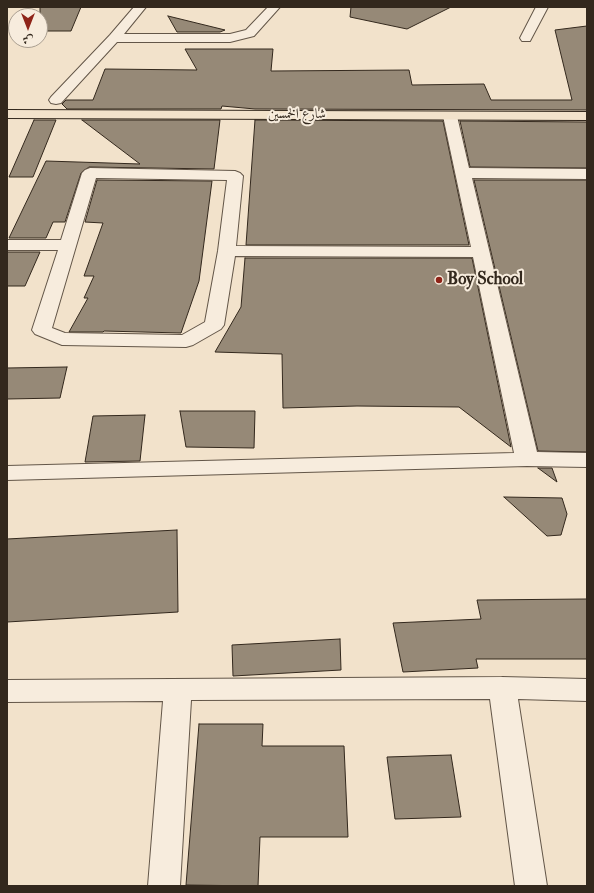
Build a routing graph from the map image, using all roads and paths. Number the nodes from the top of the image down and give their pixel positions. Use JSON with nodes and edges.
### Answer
{"nodes":[{"id":1,"x":140,"y":7,"type":"edge"},
{"id":2,"x":274,"y":7,"type":"edge"},
{"id":3,"x":542,"y":7,"type":"edge"},
{"id":4,"x":114,"y":38,"type":"junction"},
{"id":5,"x":526,"y":38,"type":"dead end"},
{"id":6,"x":42,"y":100,"type":"dead end"},
{"id":7,"x":56,"y":100,"type":"junction"},
{"id":8,"x":72,"y":100,"type":"dead end"},
{"id":9,"x":7,"y":114,"type":"edge"},
{"id":10,"x":450,"y":116,"type":"junction"},
{"id":11,"x":587,"y":116,"type":"edge"},
{"id":12,"x":463,"y":173,"type":"junction"},
{"id":13,"x":587,"y":174,"type":"edge"},
{"id":14,"x":7,"y":245,"type":"edge"},
{"id":15,"x":68,"y":245,"type":"junction"},
{"id":16,"x":227,"y":251,"type":"junction"},
{"id":17,"x":481,"y":252,"type":"junction"},
{"id":18,"x":527,"y":459,"type":"junction"},
{"id":19,"x":587,"y":460,"type":"edge"},
{"id":20,"x":7,"y":473,"type":"edge"},
{"id":21,"x":502,"y":688,"type":"junction"},
{"id":22,"x":178,"y":690,"type":"junction"},
{"id":23,"x":587,"y":690,"type":"edge"},
{"id":24,"x":7,"y":691,"type":"edge"},
{"id":25,"x":164,"y":886,"type":"edge"},
{"id":26,"x":531,"y":886,"type":"edge"}],
"edges":[{"from":1,"to":4,"type":"street"},
{"from":2,"to":4,"type":"street"},
{"from":3,"to":5,"type":"street"},
{"from":4,"to":7,"type":"street"},
{"from":6,"to":7,"type":"main road"},
{"from":7,"to":8,"type":"main road"},
{"from":9,"to":10,"type":"main road","name":"شارع الخمسين"},
{"from":10,"to":11,"type":"main road","name":"شارع الخمسين"},
{"from":10,"to":12,"type":"street"},
{"from":12,"to":13,"type":"street"},
{"from":12,"to":17,"type":"street"},
{"from":14,"to":15,"type":"street"},
{"from":15,"to":16,"type":"street"},
{"from":15,"to":16,"type":"street"},
{"from":16,"to":17,"type":"street"},
{"from":17,"to":18,"type":"street"},
{"from":18,"to":19,"type":"street"},
{"from":18,"to":20,"type":"street"},
{"from":21,"to":22,"type":"street"},
{"from":21,"to":23,"type":"street"},
{"from":21,"to":26,"type":"street"},
{"from":22,"to":24,"type":"street"},
{"from":22,"to":25,"type":"street"}]}
